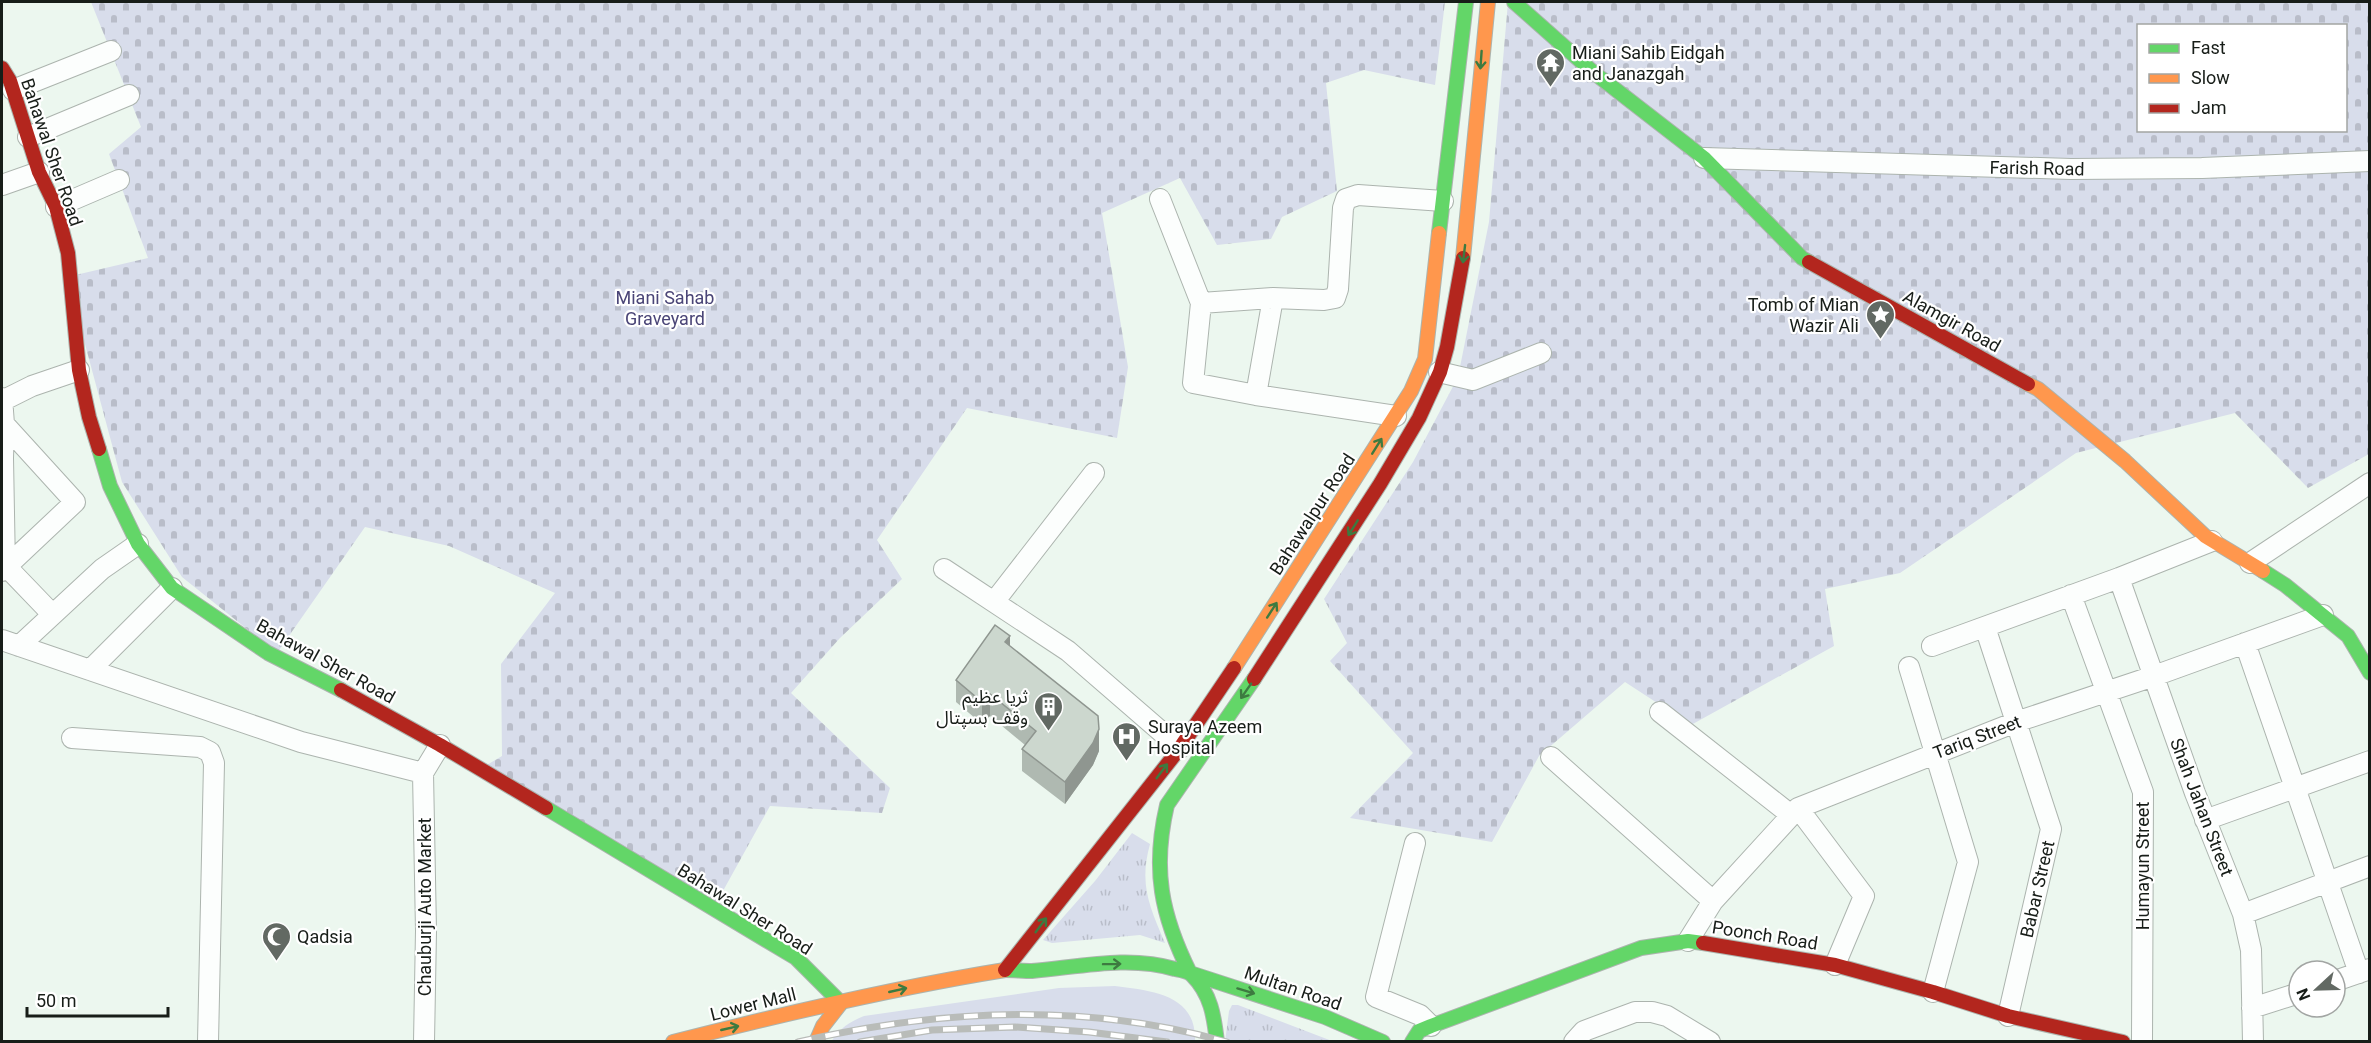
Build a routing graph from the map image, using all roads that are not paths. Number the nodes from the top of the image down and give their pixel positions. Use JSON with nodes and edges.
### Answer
{"nodes":[{"id":1,"x":1466,"y":2,"type":"edge"},
{"id":2,"x":1488,"y":2,"type":"edge"},
{"id":3,"x":1514,"y":2,"type":"edge"},
{"id":4,"x":111,"y":51,"type":"dead end"},
{"id":5,"x":2,"y":68,"type":"edge"},
{"id":6,"x":13,"y":90,"type":"junction"},
{"id":7,"x":129,"y":95,"type":"dead end"},
{"id":8,"x":28,"y":137,"type":"junction"},
{"id":9,"x":1704,"y":158,"type":"junction"},
{"id":10,"x":2370,"y":161,"type":"edge"},
{"id":11,"x":39,"y":172,"type":"junction"},
{"id":12,"x":119,"y":180,"type":"dead end"},
{"id":13,"x":2,"y":185,"type":"edge"},
{"id":14,"x":1160,"y":199,"type":"dead end"},
{"id":15,"x":1443,"y":201,"type":"junction"},
{"id":16,"x":56,"y":207,"type":"junction"},
{"id":17,"x":1273,"y":298,"type":"junction"},
{"id":18,"x":1201,"y":303,"type":"junction"},
{"id":19,"x":1540,"y":353,"type":"dead end"},
{"id":20,"x":79,"y":370,"type":"junction"},
{"id":21,"x":1439,"y":372,"type":"junction"},
{"id":22,"x":1256,"y":395,"type":"junction"},
{"id":23,"x":2,"y":399,"type":"edge"},
{"id":24,"x":1396,"y":416,"type":"junction"},
{"id":25,"x":4,"y":424,"type":"junction"},
{"id":26,"x":2,"y":459,"type":"edge"},
{"id":27,"x":1094,"y":473,"type":"dead end"},
{"id":28,"x":2370,"y":483,"type":"edge"},
{"id":29,"x":2212,"y":540,"type":"junction"},
{"id":30,"x":138,"y":544,"type":"junction"},
{"id":31,"x":2250,"y":563,"type":"junction"},
{"id":32,"x":3,"y":567,"type":"edge"},
{"id":33,"x":944,"y":569,"type":"dead end"},
{"id":34,"x":2119,"y":578,"type":"junction"},
{"id":35,"x":172,"y":588,"type":"junction"},
{"id":36,"x":2071,"y":595,"type":"junction"},
{"id":37,"x":994,"y":602,"type":"junction"},
{"id":38,"x":52,"y":614,"type":"junction"},
{"id":39,"x":2323,"y":615,"type":"junction"},
{"id":40,"x":1985,"y":627,"type":"junction"},
{"id":41,"x":10,"y":643,"type":"edge"},
{"id":42,"x":2245,"y":643,"type":"junction"},
{"id":43,"x":1932,"y":646,"type":"dead end"},
{"id":44,"x":1909,"y":667,"type":"dead end"},
{"id":45,"x":90,"y":670,"type":"junction"},
{"id":46,"x":2370,"y":673,"type":"edge"},
{"id":47,"x":2154,"y":676,"type":"junction"},
{"id":48,"x":2107,"y":691,"type":"junction"},
{"id":49,"x":1660,"y":712,"type":"dead end"},
{"id":50,"x":2016,"y":722,"type":"junction"},
{"id":51,"x":72,"y":738,"type":"dead end"},
{"id":52,"x":440,"y":745,"type":"junction"},
{"id":53,"x":1180,"y":748,"type":"junction"},
{"id":54,"x":1935,"y":753,"type":"junction"},
{"id":55,"x":1551,"y":757,"type":"dead end"},
{"id":56,"x":2370,"y":761,"type":"edge"},
{"id":57,"x":423,"y":774,"type":"junction"},
{"id":58,"x":2295,"y":788,"type":"junction"},
{"id":59,"x":1794,"y":811,"type":"junction"},
{"id":60,"x":2205,"y":820,"type":"junction"},
{"id":61,"x":1415,"y":843,"type":"dead end"},
{"id":62,"x":2370,"y":866,"type":"edge"},
{"id":63,"x":2328,"y":882,"type":"junction"},
{"id":64,"x":1713,"y":901,"type":"junction"},
{"id":65,"x":2243,"y":914,"type":"junction"},
{"id":66,"x":1688,"y":941,"type":"junction"},
{"id":67,"x":1835,"y":965,"type":"junction"},
{"id":68,"x":1005,"y":970,"type":"junction"},
{"id":69,"x":2364,"y":971,"type":"edge"},
{"id":70,"x":1190,"y":973,"type":"junction"},
{"id":71,"x":2347,"y":977,"type":"edge"},
{"id":72,"x":1933,"y":992,"type":"junction"},
{"id":73,"x":2287,"y":997,"type":"edge"},
{"id":74,"x":841,"y":1003,"type":"junction"},
{"id":75,"x":2252,"y":1008,"type":"junction"},
{"id":76,"x":2008,"y":1016,"type":"junction"},
{"id":77,"x":1431,"y":1026,"type":"junction"},
{"id":78,"x":1682,"y":1026,"type":"junction"},
{"id":79,"x":208,"y":1041,"type":"edge"},
{"id":80,"x":424,"y":1041,"type":"edge"},
{"id":81,"x":673,"y":1041,"type":"edge"},
{"id":82,"x":816,"y":1041,"type":"edge"},
{"id":83,"x":1217,"y":1041,"type":"edge"},
{"id":84,"x":1383,"y":1041,"type":"edge"},
{"id":85,"x":1412,"y":1041,"type":"edge"},
{"id":86,"x":1574,"y":1041,"type":"edge"},
{"id":87,"x":1698,"y":1041,"type":"edge"},
{"id":88,"x":1710,"y":1041,"type":"edge"},
{"id":89,"x":2123,"y":1041,"type":"edge"},
{"id":90,"x":2142,"y":1041,"type":"edge"},
{"id":91,"x":2253,"y":1041,"type":"edge"}],
"edges":[{"from":1,"to":15,"type":"main road","name":"Bahawalpur Road"},
{"from":2,"to":21,"type":"main road","one_way":true},
{"from":3,"to":9,"type":"main road","name":"Alamgir Road"},
{"from":4,"to":6,"type":"street"},
{"from":5,"to":6,"type":"main road","name":"Bahawal Sher Road"},
{"from":6,"to":8,"type":"main road","name":"Bahawal Sher Road"},
{"from":7,"to":8,"type":"street"},
{"from":8,"to":11,"type":"main road","name":"Bahawal Sher Road"},
{"from":9,"to":10,"type":"street","name":"Farish Road"},
{"from":9,"to":29,"type":"main road","name":"Alamgir Road"},
{"from":11,"to":13,"type":"street"},
{"from":11,"to":16,"type":"main road","name":"Bahawal Sher Road"},
{"from":12,"to":16,"type":"street"},
{"from":14,"to":18,"type":"street"},
{"from":15,"to":17,"type":"street"},
{"from":15,"to":24,"type":"main road","name":"Bahawalpur Road"},
{"from":16,"to":20,"type":"main road","name":"Bahawal Sher Road"},
{"from":17,"to":18,"type":"street"},
{"from":17,"to":22,"type":"street"},
{"from":18,"to":22,"type":"street"},
{"from":19,"to":21,"type":"street"},
{"from":20,"to":23,"type":"street"},
{"from":20,"to":30,"type":"main road","name":"Bahawal Sher Road"},
{"from":21,"to":70,"type":"main road","one_way":true},
{"from":22,"to":24,"type":"street"},
{"from":23,"to":25,"type":"street"},
{"from":53,"to":24,"type":"main road","name":"Bahawalpur Road","one_way":true},
{"from":25,"to":26,"type":"street"},
{"from":25,"to":32,"type":"street"},
{"from":26,"to":32,"type":"street"},
{"from":27,"to":37,"type":"street"},
{"from":28,"to":31,"type":"street"},
{"from":29,"to":31,"type":"main road","name":"Alamgir Road"},
{"from":29,"to":34,"type":"street"},
{"from":30,"to":35,"type":"main road","name":"Bahawal Sher Road"},
{"from":30,"to":38,"type":"street"},
{"from":31,"to":39,"type":"main road","name":"Alamgir Road"},
{"from":32,"to":38,"type":"street"},
{"from":33,"to":37,"type":"street"},
{"from":34,"to":36,"type":"street"},
{"from":34,"to":47,"type":"street","name":"Shah Jahan Street"},
{"from":35,"to":45,"type":"street"},
{"from":35,"to":52,"type":"main road","name":"Bahawal Sher Road"},
{"from":36,"to":40,"type":"street"},
{"from":36,"to":48,"type":"street","name":"Humayun Street"},
{"from":37,"to":53,"type":"street"},
{"from":38,"to":41,"type":"street"},
{"from":39,"to":42,"type":"street","name":"Tariq Street"},
{"from":39,"to":46,"type":"main road","name":"Alamgir Road"},
{"from":40,"to":43,"type":"street"},
{"from":40,"to":50,"type":"street","name":"Babar Street"},
{"from":41,"to":45,"type":"street"},
{"from":42,"to":47,"type":"street","name":"Tariq Street"},
{"from":42,"to":58,"type":"street"},
{"from":44,"to":54,"type":"street"},
{"from":45,"to":57,"type":"street"},
{"from":47,"to":48,"type":"street","name":"Tariq Street"},
{"from":47,"to":60,"type":"street","name":"Shah Jahan Street"},
{"from":48,"to":50,"type":"street","name":"Tariq Street"},
{"from":48,"to":90,"type":"street","name":"Humayun Street"},
{"from":49,"to":59,"type":"street"},
{"from":50,"to":54,"type":"street","name":"Tariq Street"},
{"from":50,"to":76,"type":"street","name":"Babar Street"},
{"from":51,"to":79,"type":"street"},
{"from":52,"to":57,"type":"street"},
{"from":52,"to":74,"type":"main road","name":"Bahawal Sher Road"},
{"from":68,"to":53,"type":"main road","name":"Bahawalpur Road","one_way":true},
{"from":54,"to":59,"type":"street","name":"Tariq Street"},
{"from":54,"to":72,"type":"street"},
{"from":55,"to":64,"type":"street"},
{"from":56,"to":58,"type":"street"},
{"from":57,"to":80,"type":"street","name":"Chauburji Auto Market"},
{"from":58,"to":60,"type":"street"},
{"from":58,"to":63,"type":"street"},
{"from":59,"to":64,"type":"street","name":"Tariq Street"},
{"from":59,"to":67,"type":"street"},
{"from":60,"to":65,"type":"street","name":"Shah Jahan Street"},
{"from":61,"to":77,"type":"street"},
{"from":62,"to":63,"type":"street"},
{"from":63,"to":65,"type":"street"},
{"from":63,"to":69,"type":"street"},
{"from":64,"to":66,"type":"street","name":"Tariq Street"},
{"from":65,"to":75,"type":"street","name":"Shah Jahan Street"},
{"from":66,"to":67,"type":"main road","name":"Poonch Road"},
{"from":66,"to":77,"type":"main road","name":"Poonch Road"},
{"from":67,"to":72,"type":"main road","name":"Poonch Road"},
{"from":68,"to":70,"type":"main road","name":"Multan Road","one_way":true},
{"from":74,"to":68,"type":"main road","name":"Lower Mall","one_way":true},
{"from":69,"to":71,"type":"street"},
{"from":70,"to":83,"type":"main road"},
{"from":70,"to":84,"type":"main road","name":"Multan Road","one_way":true},
{"from":72,"to":76,"type":"main road","name":"Poonch Road"},
{"from":73,"to":75,"type":"street"},
{"from":81,"to":74,"type":"main road","name":"Lower Mall","one_way":true},
{"from":74,"to":82,"type":"main road"},
{"from":75,"to":91,"type":"street","name":"Shah Jahan Street"},
{"from":76,"to":89,"type":"main road","name":"Poonch Road"},
{"from":77,"to":85,"type":"main road","name":"Poonch Road"},
{"from":78,"to":86,"type":"street"},
{"from":78,"to":87,"type":"street"},
{"from":78,"to":88,"type":"street"}]}
